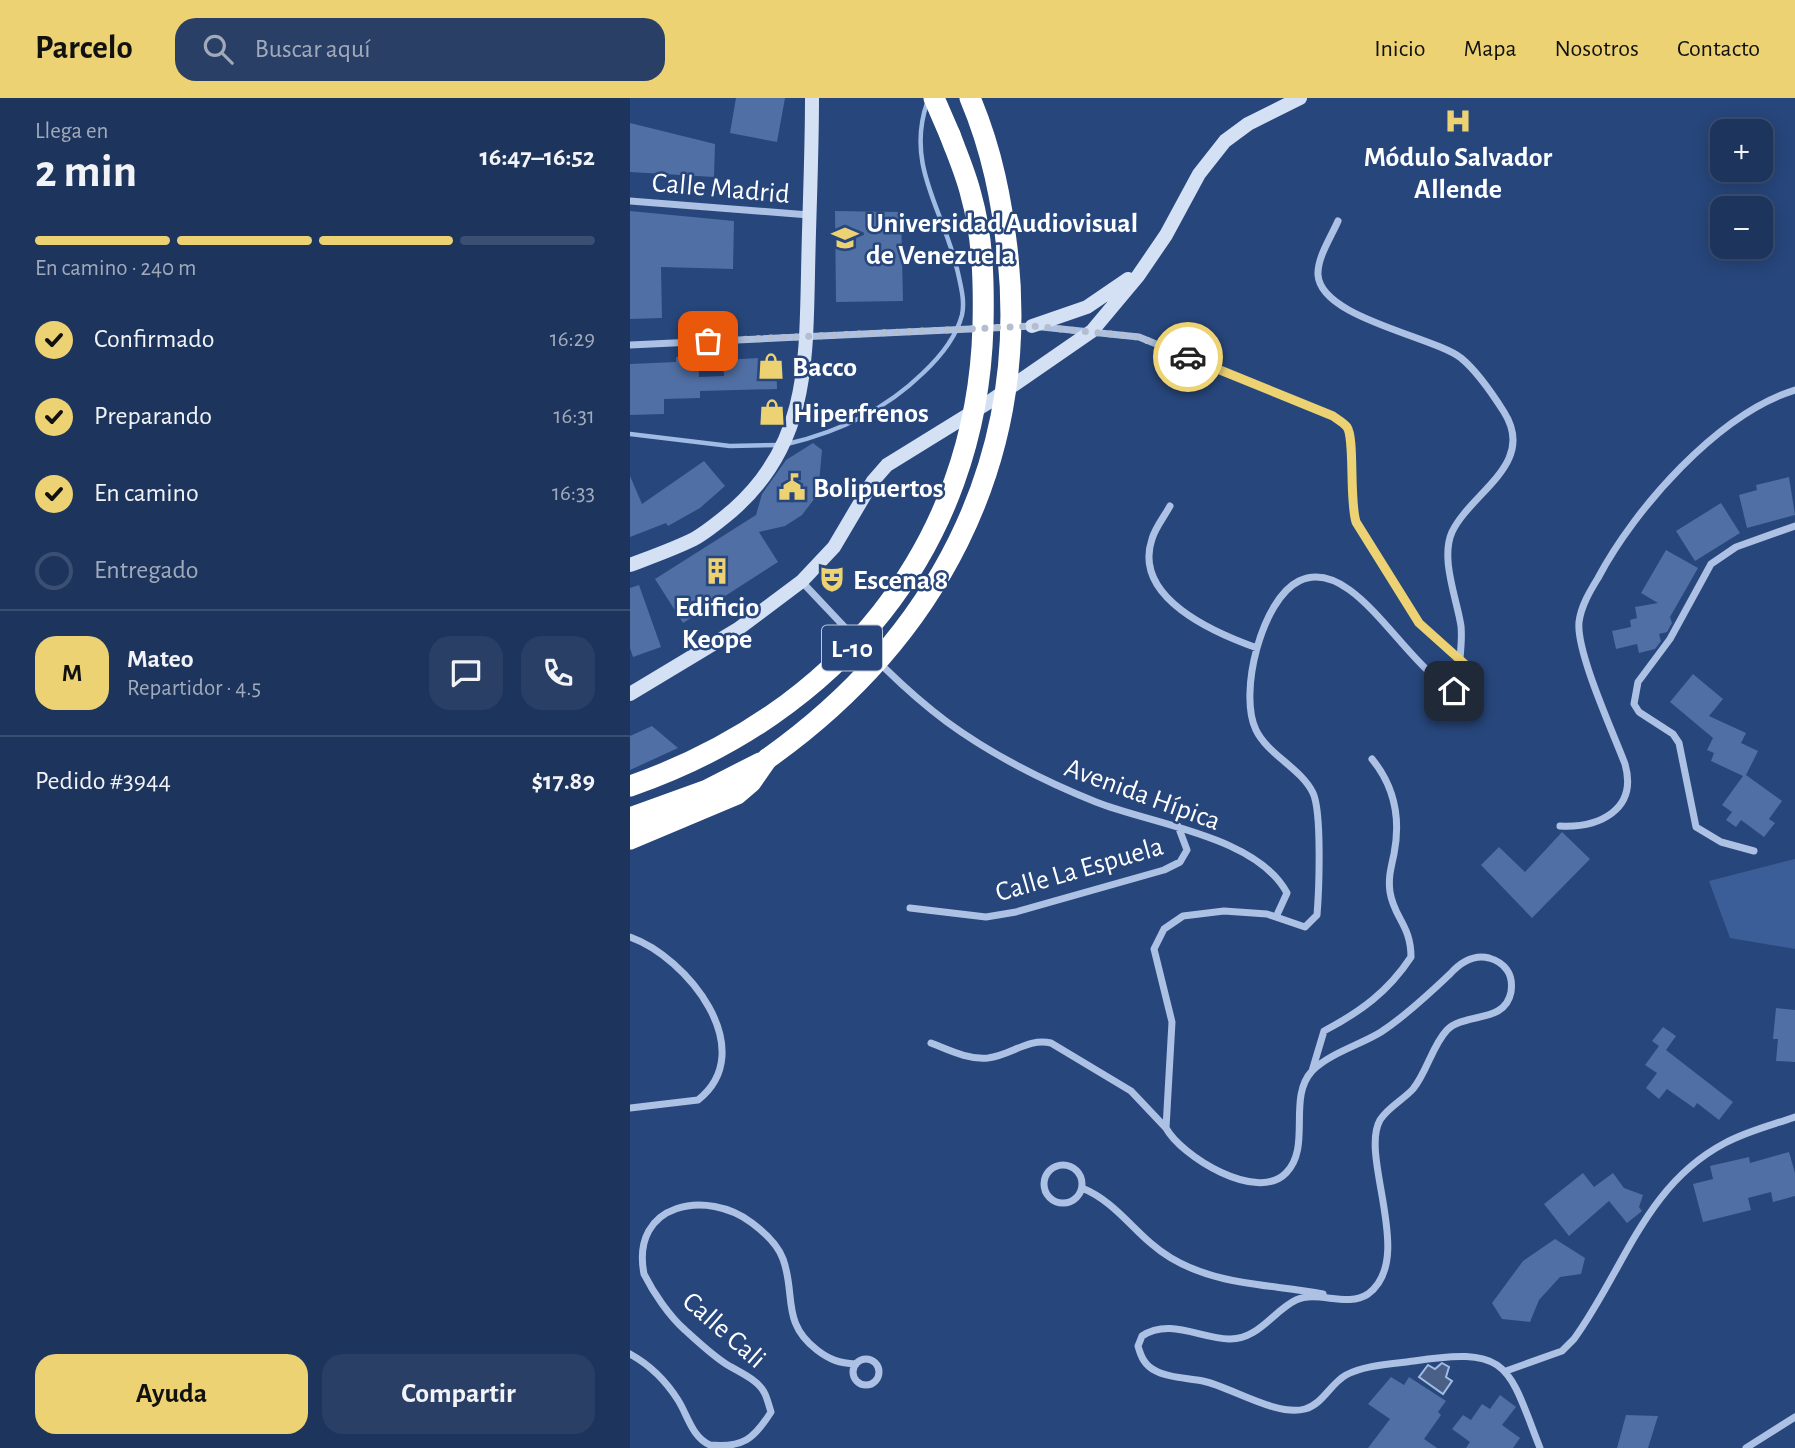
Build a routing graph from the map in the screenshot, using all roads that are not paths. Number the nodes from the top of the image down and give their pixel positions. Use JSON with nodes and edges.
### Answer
{"nodes":[{"id":1,"x":812,"y":98,"type":"edge"},
{"id":2,"x":934,"y":98,"type":"edge"},
{"id":3,"x":970,"y":98,"type":"edge"},
{"id":4,"x":1300,"y":98,"type":"edge"},
{"id":5,"x":630,"y":201,"type":"edge"},
{"id":6,"x":809,"y":215,"type":"junction"},
{"id":7,"x":1338,"y":221,"type":"dead end"},
{"id":8,"x":1146,"y":265,"type":"junction"},
{"id":9,"x":1032,"y":326,"type":"junction"},
{"id":10,"x":1092,"y":331,"type":"junction"},
{"id":11,"x":806,"y":337,"type":"junction"},
{"id":12,"x":630,"y":345,"type":"edge"},
{"id":13,"x":1795,"y":390,"type":"edge"},
{"id":14,"x":1170,"y":506,"type":"dead end"},
{"id":15,"x":1795,"y":526,"type":"edge"},
{"id":16,"x":630,"y":565,"type":"edge"},
{"id":17,"x":802,"y":581,"type":"junction"},
{"id":18,"x":1257,"y":648,"type":"junction"},
{"id":19,"x":1460,"y":658,"type":"junction"},
{"id":20,"x":630,"y":694,"type":"edge"},
{"id":21,"x":1372,"y":759,"type":"dead end"},
{"id":22,"x":767,"y":760,"type":"junction"},
{"id":23,"x":630,"y":786,"type":"edge"},
{"id":24,"x":630,"y":818,"type":"edge"},
{"id":25,"x":1178,"y":826,"type":"junction"},
{"id":26,"x":1560,"y":826,"type":"dead end"},
{"id":27,"x":630,"y":839,"type":"edge"},
{"id":28,"x":1755,"y":851,"type":"dead end"},
{"id":29,"x":910,"y":908,"type":"dead end"},
{"id":30,"x":1276,"y":917,"type":"junction"},
{"id":31,"x":630,"y":937,"type":"edge"},
{"id":32,"x":930,"y":1043,"type":"dead end"},
{"id":33,"x":1312,"y":1072,"type":"junction"},
{"id":34,"x":630,"y":1108,"type":"edge"},
{"id":35,"x":1795,"y":1117,"type":"edge"},
{"id":36,"x":1166,"y":1128,"type":"junction"},
{"id":37,"x":1082,"y":1188,"type":"junction"},
{"id":38,"x":1344,"y":1299,"type":"junction"},
{"id":39,"x":630,"y":1354,"type":"edge"},
{"id":40,"x":856,"y":1364,"type":"dead end"},
{"id":41,"x":1506,"y":1371,"type":"junction"},
{"id":42,"x":1795,"y":1417,"type":"edge"},
{"id":43,"x":1540,"y":1448,"type":"edge"},
{"id":44,"x":1746,"y":1448,"type":"edge"}],
"edges":[{"from":1,"to":6,"type":"street"},
{"from":2,"to":23,"type":"highway","number":"L-10","bridge":true},
{"from":3,"to":22,"type":"highway","number":"L-10","bridge":true},
{"from":4,"to":8,"type":"street"},
{"from":5,"to":6,"type":"street","name":"Calle Madrid"},
{"from":6,"to":11,"type":"street"},
{"from":7,"to":19,"type":"street"},
{"from":8,"to":9,"type":"street"},
{"from":8,"to":10,"type":"street"},
{"from":9,"to":10,"type":"street"},
{"from":9,"to":11,"type":"street","bridge":true},
{"from":10,"to":17,"type":"street"},
{"from":10,"to":19,"type":"street"},
{"from":11,"to":12,"type":"street"},
{"from":11,"to":16,"type":"street"},
{"from":13,"to":26,"type":"street"},
{"from":14,"to":18,"type":"street"},
{"from":15,"to":28,"type":"street"},
{"from":17,"to":20,"type":"street"},
{"from":17,"to":25,"type":"street","name":"Avenida Hípica"},
{"from":18,"to":19,"type":"street"},
{"from":18,"to":30,"type":"street"},
{"from":21,"to":33,"type":"street"},
{"from":22,"to":24,"type":"highway","number":"L-10"},
{"from":22,"to":27,"type":"highway","number":"L-10"},
{"from":25,"to":29,"type":"street","name":"Calle La Espuela"},
{"from":25,"to":30,"type":"street","name":"Avenida Hípica"},
{"from":30,"to":36,"type":"street"},
{"from":31,"to":34,"type":"street"},
{"from":32,"to":36,"type":"street"},
{"from":33,"to":36,"type":"street"},
{"from":33,"to":38,"type":"street"},
{"from":35,"to":41,"type":"street"},
{"from":37,"to":37,"type":"street"},
{"from":37,"to":38,"type":"street"},
{"from":38,"to":41,"type":"street"},
{"from":39,"to":40,"type":"street","name":"Calle Cali"},
{"from":41,"to":43,"type":"street"},
{"from":42,"to":44,"type":"street"}]}
